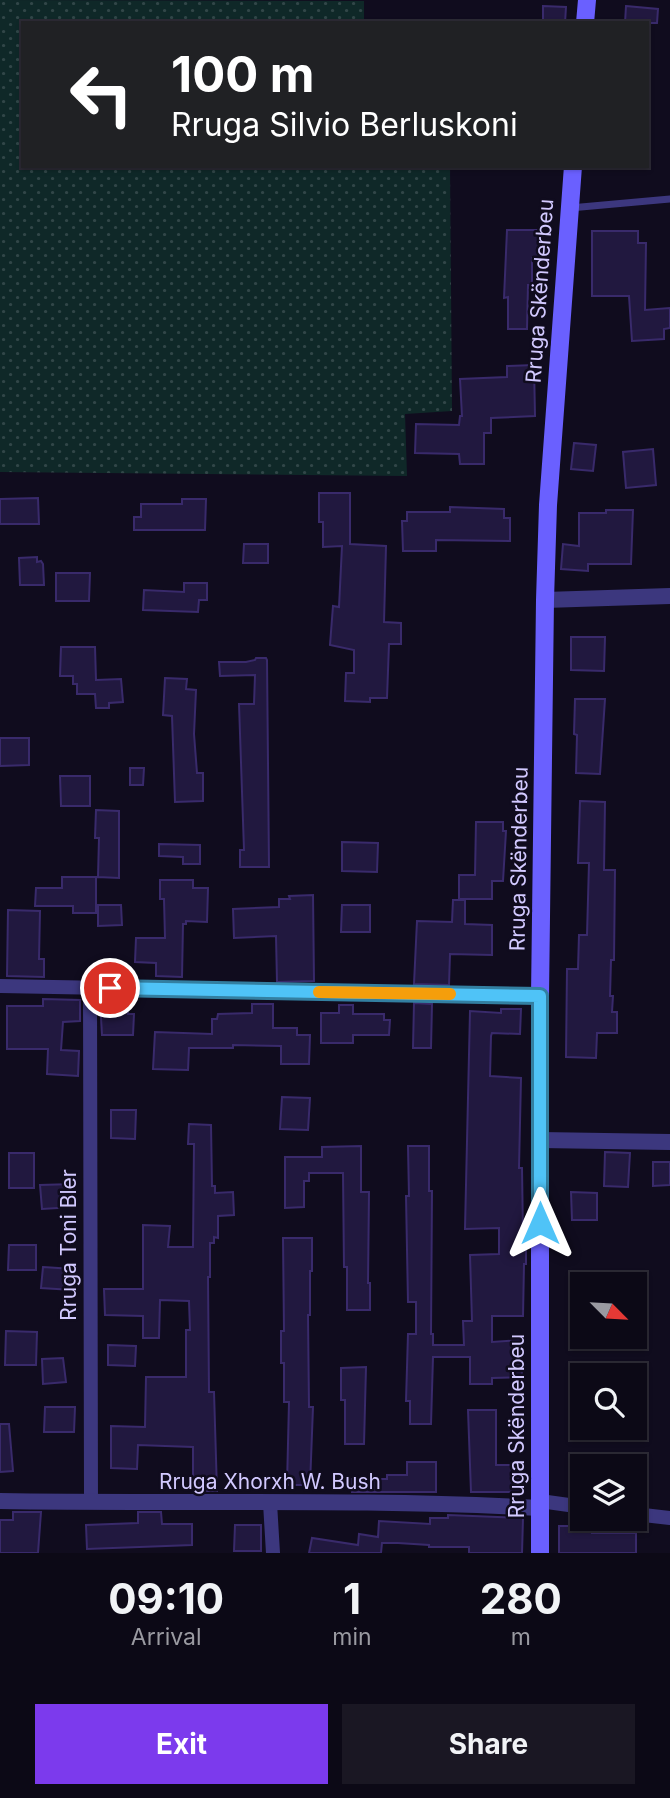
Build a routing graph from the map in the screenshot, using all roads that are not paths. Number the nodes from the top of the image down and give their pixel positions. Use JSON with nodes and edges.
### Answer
{"nodes":[{"id":1,"x":587,"y":0,"type":"edge"},
{"id":2,"x":584,"y":21,"type":"edge"},
{"id":3,"x":573,"y":168,"type":"edge"},
{"id":4,"x":670,"y":199,"type":"edge"},
{"id":5,"x":569,"y":208,"type":"junction"},
{"id":6,"x":670,"y":596,"type":"edge"},
{"id":7,"x":545,"y":600,"type":"junction"},
{"id":8,"x":0,"y":986,"type":"edge"},
{"id":9,"x":90,"y":988,"type":"junction"},
{"id":10,"x":540,"y":996,"type":"junction"},
{"id":11,"x":540,"y":1140,"type":"junction"},
{"id":12,"x":670,"y":1142,"type":"edge"},
{"id":13,"x":0,"y":1501,"type":"edge"},
{"id":14,"x":91,"y":1502,"type":"junction"},
{"id":15,"x":270,"y":1503,"type":"junction"},
{"id":16,"x":540,"y":1504,"type":"junction"},
{"id":17,"x":570,"y":1506,"type":"edge"},
{"id":18,"x":647,"y":1515,"type":"edge"},
{"id":19,"x":670,"y":1518,"type":"edge"},
{"id":20,"x":273,"y":1553,"type":"edge"},
{"id":21,"x":540,"y":1553,"type":"edge"}],
"edges":[{"from":1,"to":2,"type":"main road"},
{"from":3,"to":5,"type":"main road","name":"Rruga Skënderbeu"},
{"from":4,"to":5,"type":"lane"},
{"from":5,"to":7,"type":"main road","name":"Rruga Skënderbeu"},
{"from":6,"to":7,"type":"street"},
{"from":7,"to":10,"type":"main road","name":"Rruga Skënderbeu"},
{"from":8,"to":9,"type":"street"},
{"from":9,"to":10,"type":"street"},
{"from":9,"to":14,"type":"street","name":"Rruga Toni Bler"},
{"from":10,"to":11,"type":"main road","name":"Rruga Skënderbeu"},
{"from":11,"to":12,"type":"street"},
{"from":11,"to":16,"type":"main road","name":"Rruga Skënderbeu"},
{"from":13,"to":14,"type":"street","name":"Rruga Xhorxh W. Bush"},
{"from":14,"to":15,"type":"street","name":"Rruga Xhorxh W. Bush"},
{"from":15,"to":16,"type":"street","name":"Rruga Xhorxh W. Bush"},
{"from":15,"to":20,"type":"street"},
{"from":16,"to":17,"type":"street"},
{"from":16,"to":21,"type":"main road","name":"Rruga Skënderbeu"},
{"from":18,"to":19,"type":"street"}]}
